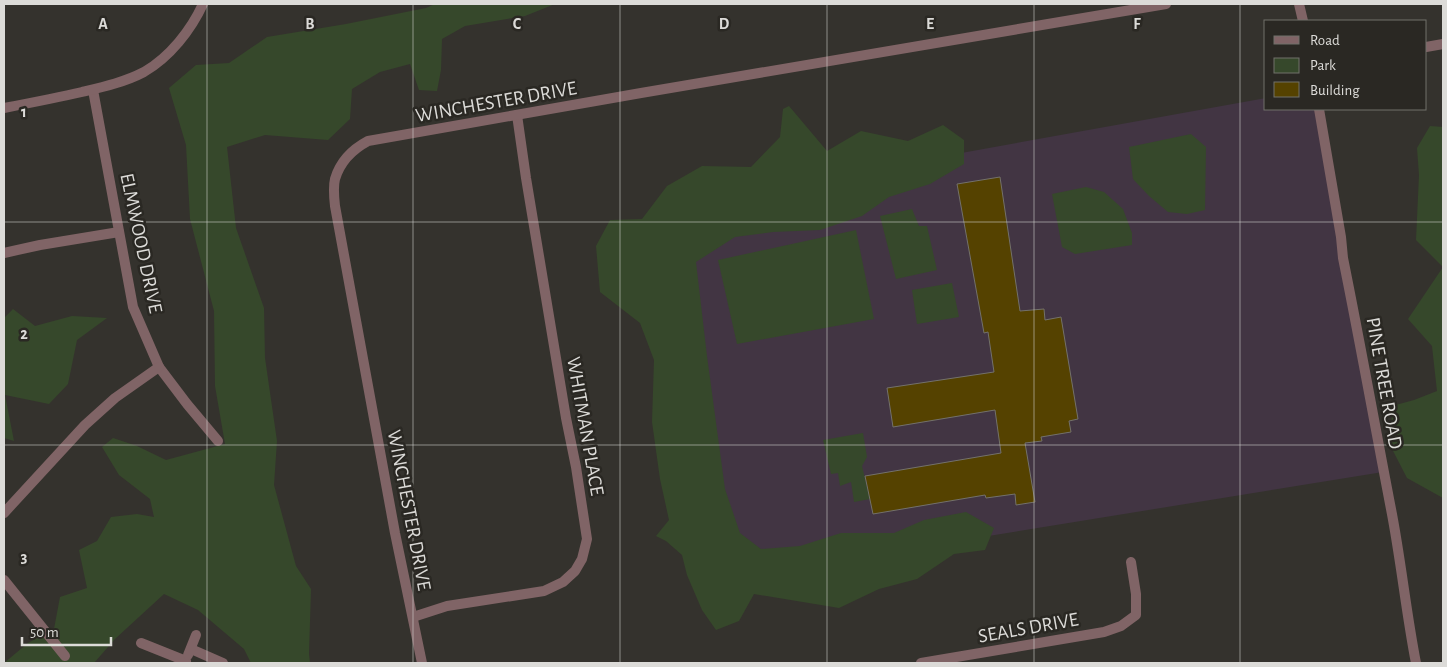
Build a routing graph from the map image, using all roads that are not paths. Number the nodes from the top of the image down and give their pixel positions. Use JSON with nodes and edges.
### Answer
{"nodes":[{"id":1,"x":203,"y":4,"type":"edge"},
{"id":2,"x":1166,"y":4,"type":"edge"},
{"id":3,"x":1299,"y":4,"type":"edge"},
{"id":4,"x":1303,"y":20,"type":"edge"},
{"id":5,"x":1443,"y":44,"type":"edge"},
{"id":6,"x":1427,"y":47,"type":"edge"},
{"id":7,"x":93,"y":90,"type":"junction"},
{"id":8,"x":4,"y":108,"type":"edge"},
{"id":9,"x":1318,"y":110,"type":"edge"},
{"id":10,"x":518,"y":115,"type":"junction"},
{"id":11,"x":119,"y":232,"type":"junction"},
{"id":12,"x":4,"y":253,"type":"edge"},
{"id":13,"x":159,"y":367,"type":"junction"},
{"id":14,"x":218,"y":441,"type":"dead end"},
{"id":15,"x":4,"y":512,"type":"edge"},
{"id":16,"x":1131,"y":562,"type":"dead end"},
{"id":17,"x":4,"y":580,"type":"edge"},
{"id":18,"x":413,"y":617,"type":"junction"},
{"id":19,"x":196,"y":634,"type":"dead end"},
{"id":20,"x":140,"y":643,"type":"dead end"},
{"id":21,"x":191,"y":649,"type":"junction"},
{"id":22,"x":65,"y":656,"type":"dead end"},
{"id":23,"x":185,"y":662,"type":"edge"},
{"id":24,"x":223,"y":663,"type":"edge"},
{"id":25,"x":422,"y":663,"type":"edge"},
{"id":26,"x":921,"y":663,"type":"edge"},
{"id":27,"x":1416,"y":663,"type":"edge"}],
"edges":[{"from":1,"to":7,"type":"street"},
{"from":2,"to":10,"type":"street","name":"WINCHESTER DRIVE"},
{"from":3,"to":4,"type":"street"},
{"from":5,"to":6,"type":"street"},
{"from":7,"to":8,"type":"street"},
{"from":7,"to":11,"type":"street","name":"ELMWOOD DRIVE"},
{"from":9,"to":27,"type":"street","name":"PINE TREE ROAD"},
{"from":10,"to":18,"type":"street","name":"WHITMAN PLACE"},
{"from":10,"to":18,"type":"street","name":"WINCHESTER DRIVE"},
{"from":11,"to":12,"type":"street"},
{"from":11,"to":13,"type":"street","name":"ELMWOOD DRIVE"},
{"from":13,"to":14,"type":"street","name":"ELMWOOD DRIVE"},
{"from":13,"to":15,"type":"street"},
{"from":16,"to":26,"type":"street","name":"SEALS DRIVE"},
{"from":17,"to":22,"type":"street"},
{"from":18,"to":25,"type":"street","name":"WINCHESTER DRIVE"},
{"from":19,"to":21,"type":"street"},
{"from":20,"to":23,"type":"street"},
{"from":21,"to":23,"type":"street"},
{"from":21,"to":24,"type":"street"}]}
